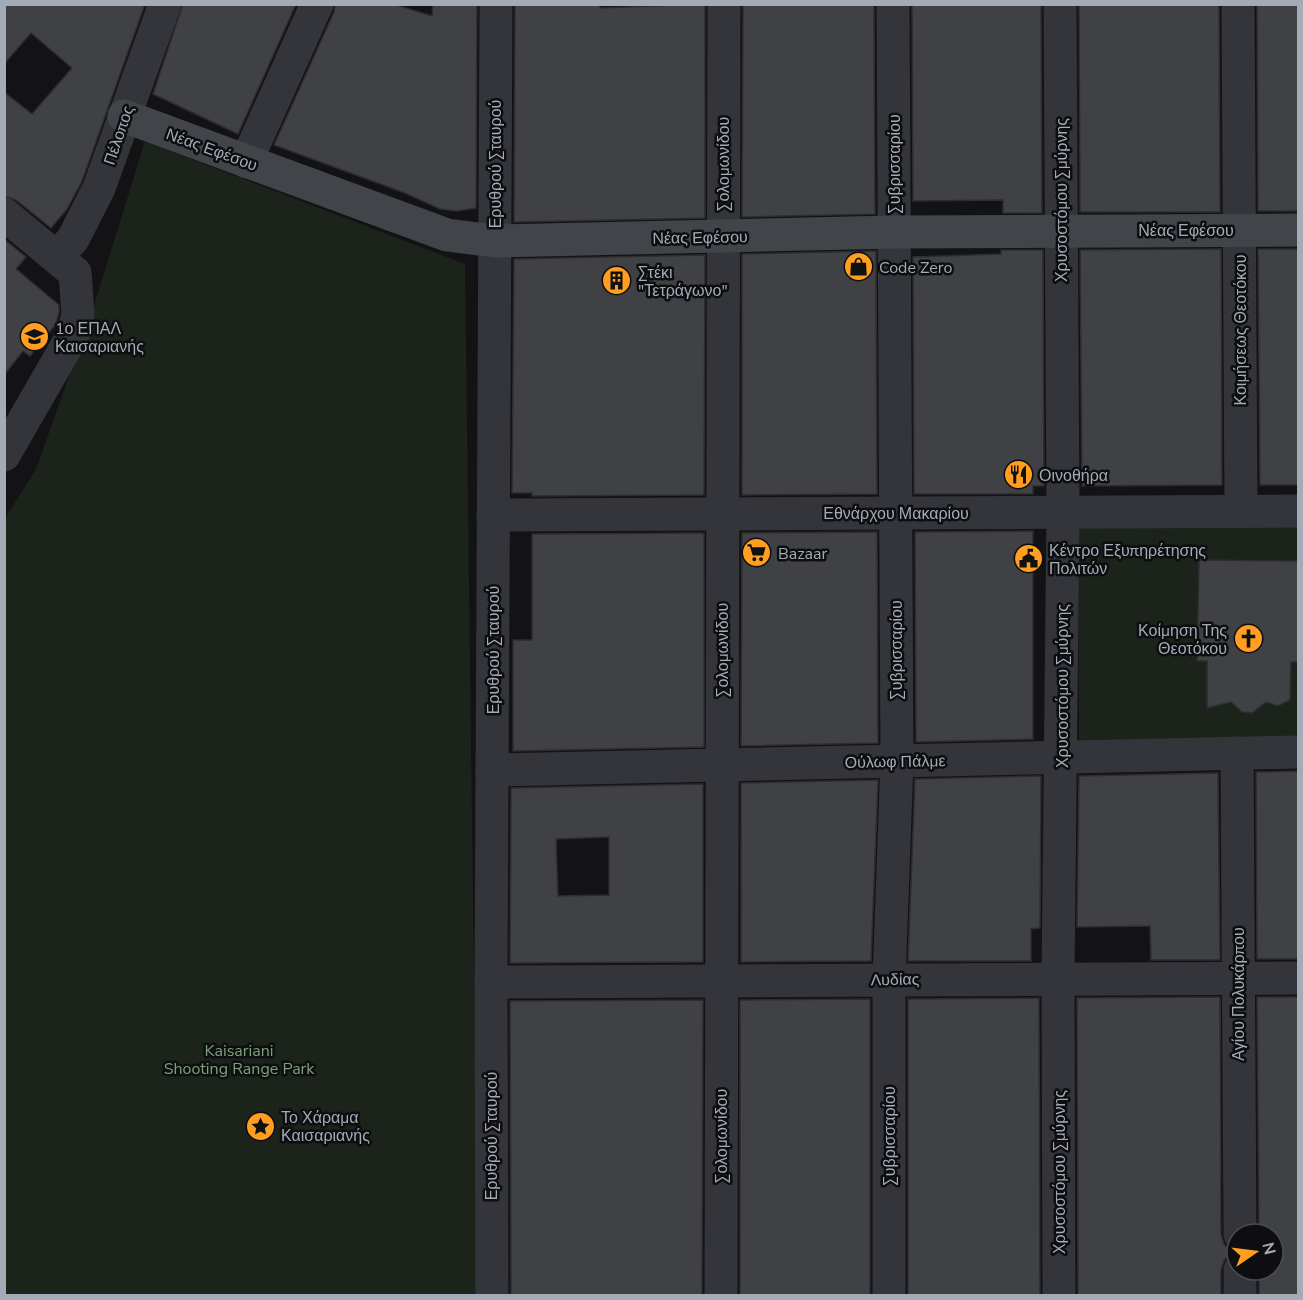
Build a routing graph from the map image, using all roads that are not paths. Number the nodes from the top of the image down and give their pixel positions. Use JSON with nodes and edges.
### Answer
{"nodes":[{"id":1,"x":165,"y":4,"type":"edge"},
{"id":2,"x":317,"y":4,"type":"edge"},
{"id":3,"x":496,"y":4,"type":"edge"},
{"id":4,"x":724,"y":4,"type":"edge"},
{"id":5,"x":893,"y":4,"type":"edge"},
{"id":6,"x":1060,"y":4,"type":"edge"},
{"id":7,"x":1238,"y":4,"type":"edge"},
{"id":8,"x":124,"y":116,"type":"junction"},
{"id":9,"x":246,"y":162,"type":"junction"},
{"id":10,"x":4,"y":214,"type":"edge"},
{"id":11,"x":1062,"y":230,"type":"junction"},
{"id":12,"x":1239,"y":230,"type":"junction"},
{"id":13,"x":1299,"y":230,"type":"edge"},
{"id":14,"x":894,"y":232,"type":"junction"},
{"id":15,"x":723,"y":237,"type":"junction"},
{"id":16,"x":495,"y":242,"type":"junction"},
{"id":17,"x":57,"y":257,"type":"junction"},
{"id":18,"x":14,"y":445,"type":"edge"},
{"id":19,"x":1241,"y":511,"type":"junction"},
{"id":20,"x":1299,"y":511,"type":"edge"},
{"id":21,"x":1063,"y":512,"type":"junction"},
{"id":22,"x":895,"y":513,"type":"junction"},
{"id":23,"x":723,"y":514,"type":"junction"},
{"id":24,"x":493,"y":515,"type":"junction"},
{"id":25,"x":1299,"y":752,"type":"edge"},
{"id":26,"x":1237,"y":753,"type":"junction"},
{"id":27,"x":1062,"y":758,"type":"junction"},
{"id":28,"x":897,"y":761,"type":"junction"},
{"id":29,"x":722,"y":765,"type":"junction"},
{"id":30,"x":492,"y":770,"type":"junction"},
{"id":31,"x":1058,"y":978,"type":"junction"},
{"id":32,"x":1238,"y":978,"type":"junction"},
{"id":33,"x":1299,"y":978,"type":"edge"},
{"id":34,"x":889,"y":979,"type":"junction"},
{"id":35,"x":721,"y":981,"type":"junction"},
{"id":36,"x":491,"y":982,"type":"junction"},
{"id":37,"x":1239,"y":1222,"type":"edge"},
{"id":38,"x":492,"y":1296,"type":"edge"},
{"id":39,"x":720,"y":1296,"type":"edge"},
{"id":40,"x":889,"y":1296,"type":"edge"},
{"id":41,"x":1059,"y":1296,"type":"edge"}],
"edges":[{"from":1,"to":8,"type":"street","name":"Πέλοπος"},
{"from":2,"to":9,"type":"street"},
{"from":3,"to":16,"type":"street","name":"Ερυθρού Σταυρού"},
{"from":4,"to":15,"type":"street","name":"Σολομωνίδου"},
{"from":5,"to":14,"type":"street","name":"Συβρισσαρίου"},
{"from":6,"to":11,"type":"street","name":"Χρυσοστόμου Σμύρνης"},
{"from":7,"to":12,"type":"street","name":"Κοιμήσεως Θεοτόκου"},
{"from":8,"to":9,"type":"street","name":"Νέας Εφέσου"},
{"from":8,"to":17,"type":"street","name":"Πέλοπος"},
{"from":9,"to":16,"type":"street","name":"Νέας Εφέσου"},
{"from":10,"to":17,"type":"street"},
{"from":11,"to":12,"type":"street","name":"Νέας Εφέσου"},
{"from":11,"to":14,"type":"street","name":"Νέας Εφέσου"},
{"from":11,"to":21,"type":"street","name":"Χρυσοστόμου Σμύρνης"},
{"from":12,"to":13,"type":"street","name":"Νέας Εφέσου"},
{"from":12,"to":19,"type":"street","name":"Κοιμήσεως Θεοτόκου"},
{"from":14,"to":15,"type":"street","name":"Νέας Εφέσου"},
{"from":14,"to":22,"type":"street","name":"Συβρισσαρίου"},
{"from":15,"to":16,"type":"street","name":"Νέας Εφέσου"},
{"from":15,"to":23,"type":"street","name":"Σολομωνίδου"},
{"from":16,"to":24,"type":"street","name":"Ερυθρού Σταυρού"},
{"from":17,"to":18,"type":"street"},
{"from":19,"to":20,"type":"street","name":"Εθνάρχου Μακαρίου"},
{"from":19,"to":21,"type":"street","name":"Εθνάρχου Μακαρίου"},
{"from":21,"to":22,"type":"street","name":"Εθνάρχου Μακαρίου"},
{"from":21,"to":27,"type":"street","name":"Χρυσοστόμου Σμύρνης"},
{"from":22,"to":23,"type":"street","name":"Εθνάρχου Μακαρίου"},
{"from":22,"to":28,"type":"street","name":"Συβρισσαρίου"},
{"from":23,"to":24,"type":"street","name":"Εθνάρχου Μακαρίου"},
{"from":23,"to":29,"type":"street","name":"Σολομωνίδου"},
{"from":24,"to":30,"type":"street","name":"Ερυθρού Σταυρού"},
{"from":25,"to":26,"type":"street","name":"Ούλωφ Πάλμε"},
{"from":26,"to":27,"type":"street","name":"Ούλωφ Πάλμε"},
{"from":26,"to":32,"type":"street","name":"Αγίου Πολυκάρπου"},
{"from":27,"to":28,"type":"street","name":"Ούλωφ Πάλμε"},
{"from":27,"to":31,"type":"street","name":"Χρυσοστόμου Σμύρνης"},
{"from":28,"to":29,"type":"street","name":"Ούλωφ Πάλμε"},
{"from":28,"to":34,"type":"street","name":"Συβρισσαρίου"},
{"from":29,"to":30,"type":"street","name":"Ούλωφ Πάλμε"},
{"from":29,"to":35,"type":"street","name":"Σολομωνίδου"},
{"from":30,"to":36,"type":"street","name":"Ερυθρού Σταυρού"},
{"from":31,"to":32,"type":"street","name":"Λυδίας"},
{"from":31,"to":34,"type":"street","name":"Λυδίας"},
{"from":31,"to":41,"type":"street","name":"Χρυσοστόμου Σμύρνης"},
{"from":32,"to":33,"type":"street","name":"Λυδίας"},
{"from":32,"to":37,"type":"street","name":"Αγίου Πολυκάρπου"},
{"from":34,"to":35,"type":"street","name":"Λυδίας"},
{"from":34,"to":40,"type":"street","name":"Συβρισσαρίου"},
{"from":35,"to":36,"type":"street","name":"Λυδίας"},
{"from":35,"to":39,"type":"street","name":"Σολομωνίδου"},
{"from":36,"to":38,"type":"street","name":"Ερυθρού Σταυρού"}]}
